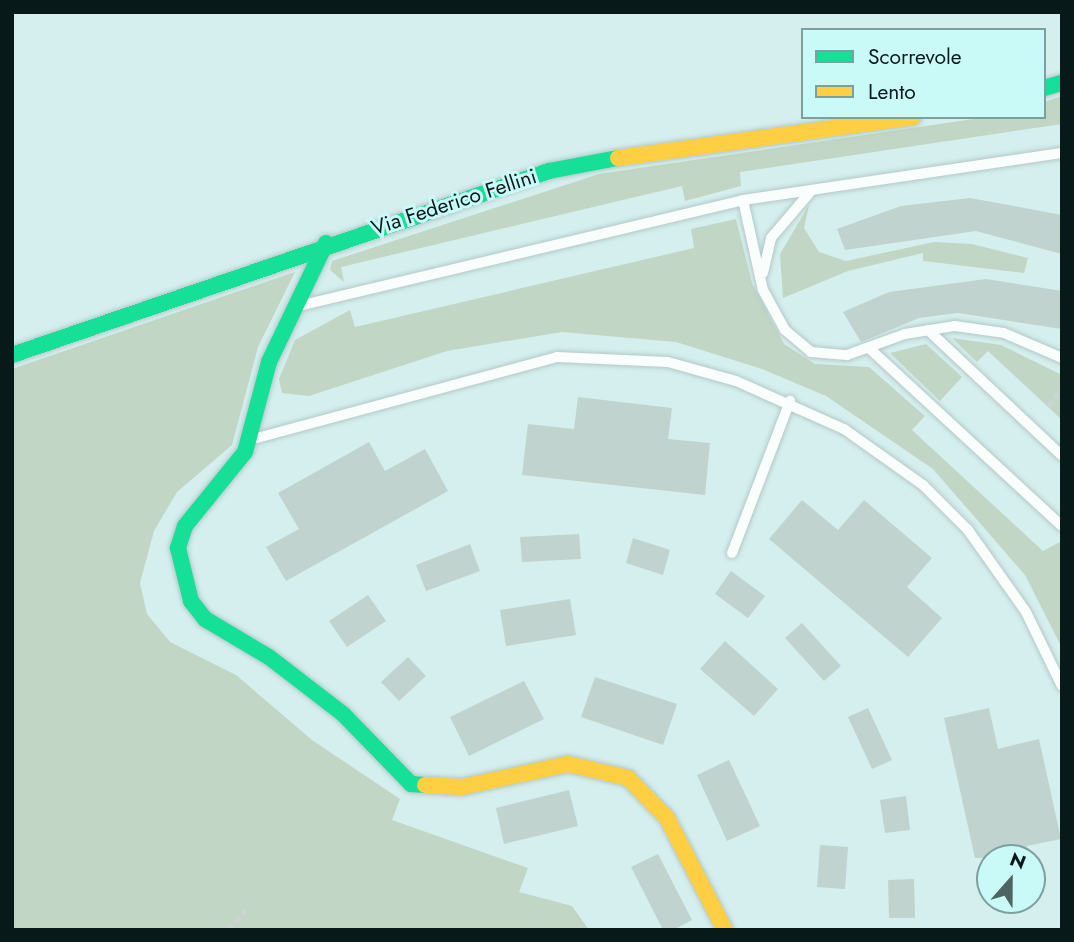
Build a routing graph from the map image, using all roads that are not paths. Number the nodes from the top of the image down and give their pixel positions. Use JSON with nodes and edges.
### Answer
{"nodes":[{"id":1,"x":897,"y":119,"type":"edge"},
{"id":2,"x":1062,"y":153,"type":"edge"},
{"id":3,"x":813,"y":190,"type":"junction"},
{"id":4,"x":743,"y":200,"type":"junction"},
{"id":5,"x":326,"y":243,"type":"junction"},
{"id":6,"x":761,"y":283,"type":"junction"},
{"id":7,"x":301,"y":306,"type":"junction"},
{"id":8,"x":928,"y":330,"type":"junction"},
{"id":9,"x":870,"y":349,"type":"junction"},
{"id":10,"x":12,"y":355,"type":"edge"},
{"id":11,"x":1062,"y":358,"type":"edge"},
{"id":12,"x":790,"y":401,"type":"junction"},
{"id":13,"x":251,"y":439,"type":"junction"},
{"id":14,"x":1062,"y":456,"type":"edge"},
{"id":15,"x":1062,"y":526,"type":"edge"},
{"id":16,"x":732,"y":553,"type":"dead end"},
{"id":17,"x":1062,"y":686,"type":"edge"},
{"id":18,"x":725,"y":930,"type":"edge"}],
"edges":[{"from":1,"to":5,"type":"street","name":"Via Federico Fellini"},
{"from":2,"to":3,"type":"lane"},
{"from":3,"to":4,"type":"lane"},
{"from":3,"to":6,"type":"lane"},
{"from":4,"to":6,"type":"lane"},
{"from":4,"to":7,"type":"lane"},
{"from":5,"to":7,"type":"street"},
{"from":5,"to":10,"type":"street","name":"Via Federico Fellini"},
{"from":6,"to":9,"type":"lane"},
{"from":7,"to":13,"type":"street"},
{"from":8,"to":9,"type":"lane"},
{"from":8,"to":11,"type":"lane"},
{"from":8,"to":14,"type":"lane"},
{"from":9,"to":15,"type":"lane"},
{"from":12,"to":13,"type":"lane"},
{"from":12,"to":16,"type":"lane"},
{"from":12,"to":17,"type":"lane"},
{"from":13,"to":18,"type":"street"}]}
